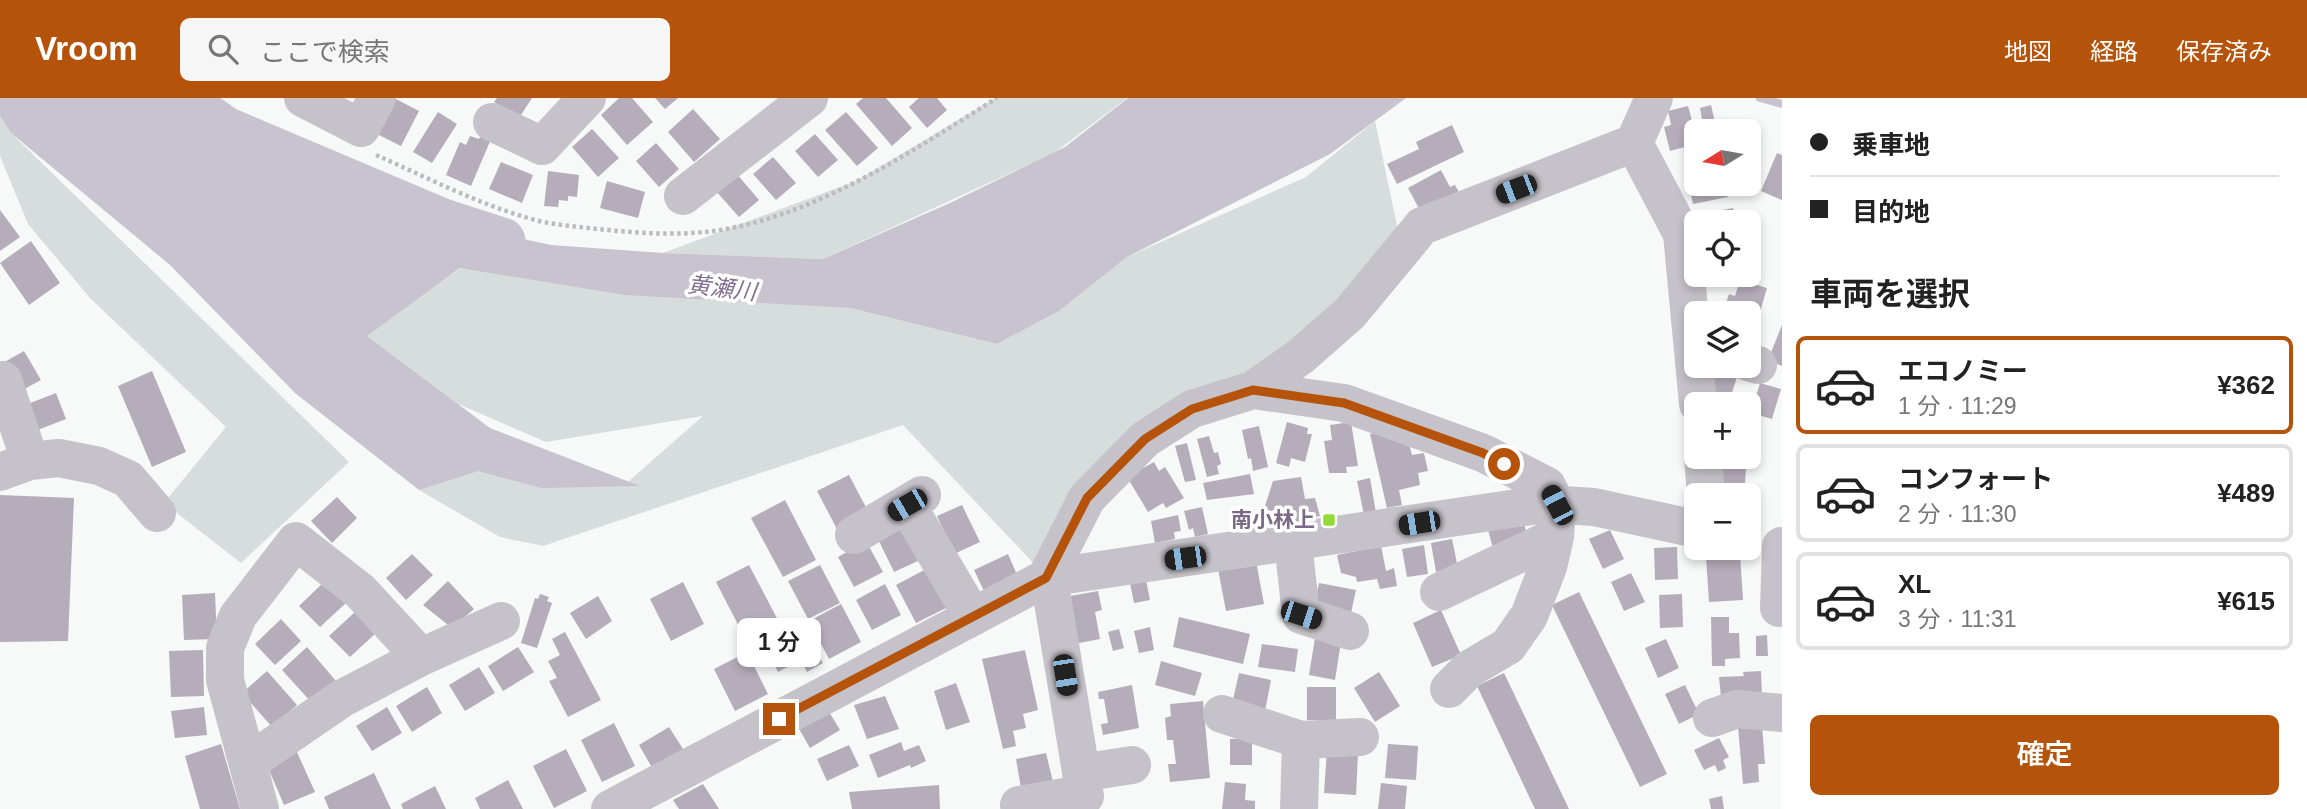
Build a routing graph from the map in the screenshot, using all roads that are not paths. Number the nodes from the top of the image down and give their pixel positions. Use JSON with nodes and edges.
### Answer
{"nodes":[{"id":1,"x":303,"y":98,"type":"edge"},
{"id":2,"x":377,"y":98,"type":"edge"},
{"id":3,"x":587,"y":98,"type":"edge"},
{"id":4,"x":809,"y":98,"type":"edge"},
{"id":5,"x":1654,"y":98,"type":"edge"},
{"id":6,"x":492,"y":122,"type":"dead end"},
{"id":7,"x":1634,"y":143,"type":"junction"},
{"id":8,"x":683,"y":196,"type":"dead end"},
{"id":9,"x":1689,"y":301,"type":"edge"},
{"id":10,"x":3,"y":380,"type":"dead end"},
{"id":11,"x":1253,"y":390,"type":"junction"},
{"id":12,"x":15,"y":466,"type":"edge"},
{"id":13,"x":157,"y":513,"type":"dead end"},
{"id":14,"x":1556,"y":521,"type":"junction"},
{"id":15,"x":1684,"y":526,"type":"edge"},
{"id":16,"x":854,"y":535,"type":"dead end"},
{"id":17,"x":1293,"y":542,"type":"junction"},
{"id":18,"x":1770,"y":544,"type":"edge"},
{"id":19,"x":1047,"y":578,"type":"junction"},
{"id":20,"x":1439,"y":592,"type":"dead end"},
{"id":21,"x":1779,"y":608,"type":"dead end"},
{"id":22,"x":973,"y":617,"type":"junction"},
{"id":23,"x":501,"y":621,"type":"dead end"},
{"id":24,"x":1350,"y":631,"type":"dead end"},
{"id":25,"x":421,"y":657,"type":"junction"},
{"id":26,"x":1449,"y":690,"type":"dead end"},
{"id":27,"x":1782,"y":713,"type":"edge"},
{"id":28,"x":1222,"y":714,"type":"dead end"},
{"id":29,"x":1712,"y":718,"type":"dead end"},
{"id":30,"x":1360,"y":737,"type":"dead end"},
{"id":31,"x":1301,"y":740,"type":"junction"},
{"id":32,"x":248,"y":764,"type":"junction"},
{"id":33,"x":1132,"y":765,"type":"dead end"},
{"id":34,"x":1074,"y":793,"type":"edge"},
{"id":35,"x":1019,"y":805,"type":"dead end"},
{"id":36,"x":260,"y":809,"type":"edge"},
{"id":37,"x":610,"y":809,"type":"edge"},
{"id":38,"x":1299,"y":809,"type":"edge"}],
"edges":[{"from":1,"to":2,"type":"street"},
{"from":3,"to":6,"type":"street"},
{"from":4,"to":8,"type":"street"},
{"from":5,"to":7,"type":"street"},
{"from":7,"to":9,"type":"street"},
{"from":7,"to":11,"type":"street"},
{"from":10,"to":12,"type":"street"},
{"from":11,"to":14,"type":"street"},
{"from":11,"to":19,"type":"street"},
{"from":12,"to":13,"type":"street"},
{"from":14,"to":15,"type":"street"},
{"from":14,"to":17,"type":"street"},
{"from":14,"to":20,"type":"street"},
{"from":14,"to":26,"type":"street"},
{"from":16,"to":22,"type":"street"},
{"from":17,"to":19,"type":"street"},
{"from":17,"to":24,"type":"street"},
{"from":18,"to":21,"type":"street"},
{"from":19,"to":22,"type":"street"},
{"from":19,"to":34,"type":"street"},
{"from":22,"to":37,"type":"street"},
{"from":23,"to":25,"type":"street"},
{"from":25,"to":32,"type":"street"},
{"from":25,"to":32,"type":"street"},
{"from":27,"to":29,"type":"street"},
{"from":28,"to":31,"type":"street"},
{"from":30,"to":31,"type":"street"},
{"from":31,"to":38,"type":"street"},
{"from":32,"to":36,"type":"street"},
{"from":33,"to":34,"type":"street"},
{"from":34,"to":35,"type":"street"}]}
